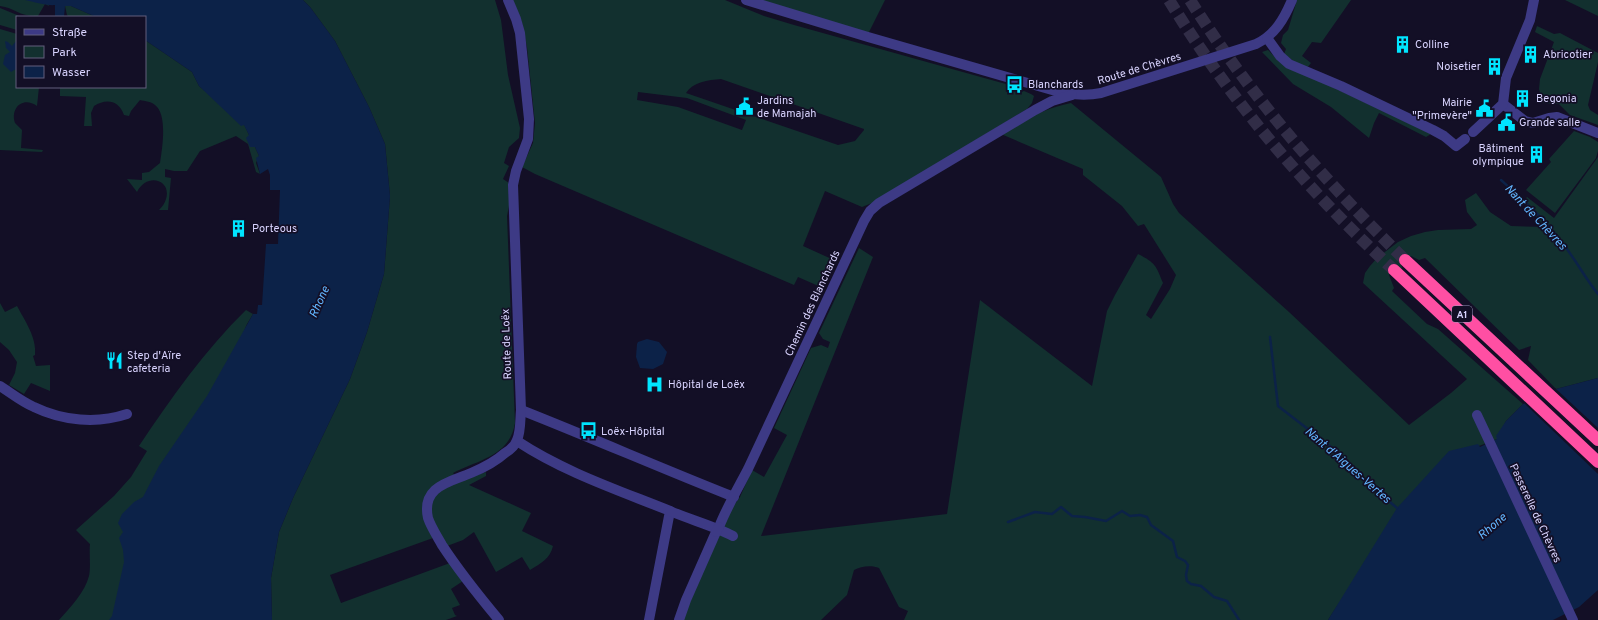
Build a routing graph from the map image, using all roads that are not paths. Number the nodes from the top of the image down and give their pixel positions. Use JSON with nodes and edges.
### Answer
{"nodes":[{"id":1,"x":508,"y":0,"type":"edge"},
{"id":2,"x":746,"y":0,"type":"edge"},
{"id":3,"x":1292,"y":0,"type":"edge"},
{"id":4,"x":1534,"y":0,"type":"edge"},
{"id":5,"x":1267,"y":38,"type":"junction"},
{"id":6,"x":1034,"y":84,"type":"junction"},
{"id":7,"x":1074,"y":95,"type":"junction"},
{"id":8,"x":1503,"y":104,"type":"junction"},
{"id":9,"x":1035,"y":110,"type":"junction"},
{"id":10,"x":1598,"y":133,"type":"edge"},
{"id":11,"x":1405,"y":260,"type":"tunnel mouth"},
{"id":12,"x":1394,"y":270,"type":"tunnel mouth"},
{"id":13,"x":0,"y":386,"type":"edge"},
{"id":14,"x":520,"y":410,"type":"junction"},
{"id":15,"x":127,"y":414,"type":"dead end"},
{"id":16,"x":1478,"y":416,"type":"dead end"},
{"id":17,"x":1598,"y":440,"type":"edge"},
{"id":18,"x":517,"y":441,"type":"junction"},
{"id":19,"x":1598,"y":462,"type":"edge"},
{"id":20,"x":734,"y":497,"type":"junction"},
{"id":21,"x":670,"y":511,"type":"junction"},
{"id":22,"x":733,"y":536,"type":"dead end"},
{"id":23,"x":499,"y":620,"type":"edge"},
{"id":24,"x":649,"y":620,"type":"edge"},
{"id":25,"x":679,"y":620,"type":"edge"},
{"id":26,"x":1573,"y":620,"type":"edge"}],
"edges":[{"from":1,"to":14,"type":"street","name":"Route de Loëx"},
{"from":2,"to":6,"type":"street","name":"Route de Chèvres"},
{"from":3,"to":5,"type":"street"},
{"from":4,"to":8,"type":"street"},
{"from":5,"to":7,"type":"street","name":"Route de Chèvres"},
{"from":5,"to":8,"type":"street"},
{"from":6,"to":7,"type":"street","name":"Route de Chèvres"},
{"from":6,"to":9,"type":"street"},
{"from":7,"to":9,"type":"street","name":"Chemin des Blanchards"},
{"from":8,"to":10,"type":"street"},
{"from":9,"to":20,"type":"street","name":"Chemin des Blanchards"},
{"from":11,"to":17,"type":"highway","number":"A1"},
{"from":12,"to":19,"type":"highway","number":"A1"},
{"from":13,"to":15,"type":"street"},
{"from":14,"to":18,"type":"street","name":"Route de Loëx"},
{"from":14,"to":20,"type":"street"},
{"from":16,"to":26,"type":"street","name":"Passerelle de Chèvres"},
{"from":18,"to":21,"type":"street"},
{"from":18,"to":23,"type":"street"},
{"from":20,"to":25,"type":"street","name":"Chemin des Blanchards"},
{"from":21,"to":22,"type":"street"},
{"from":21,"to":24,"type":"street"}]}
